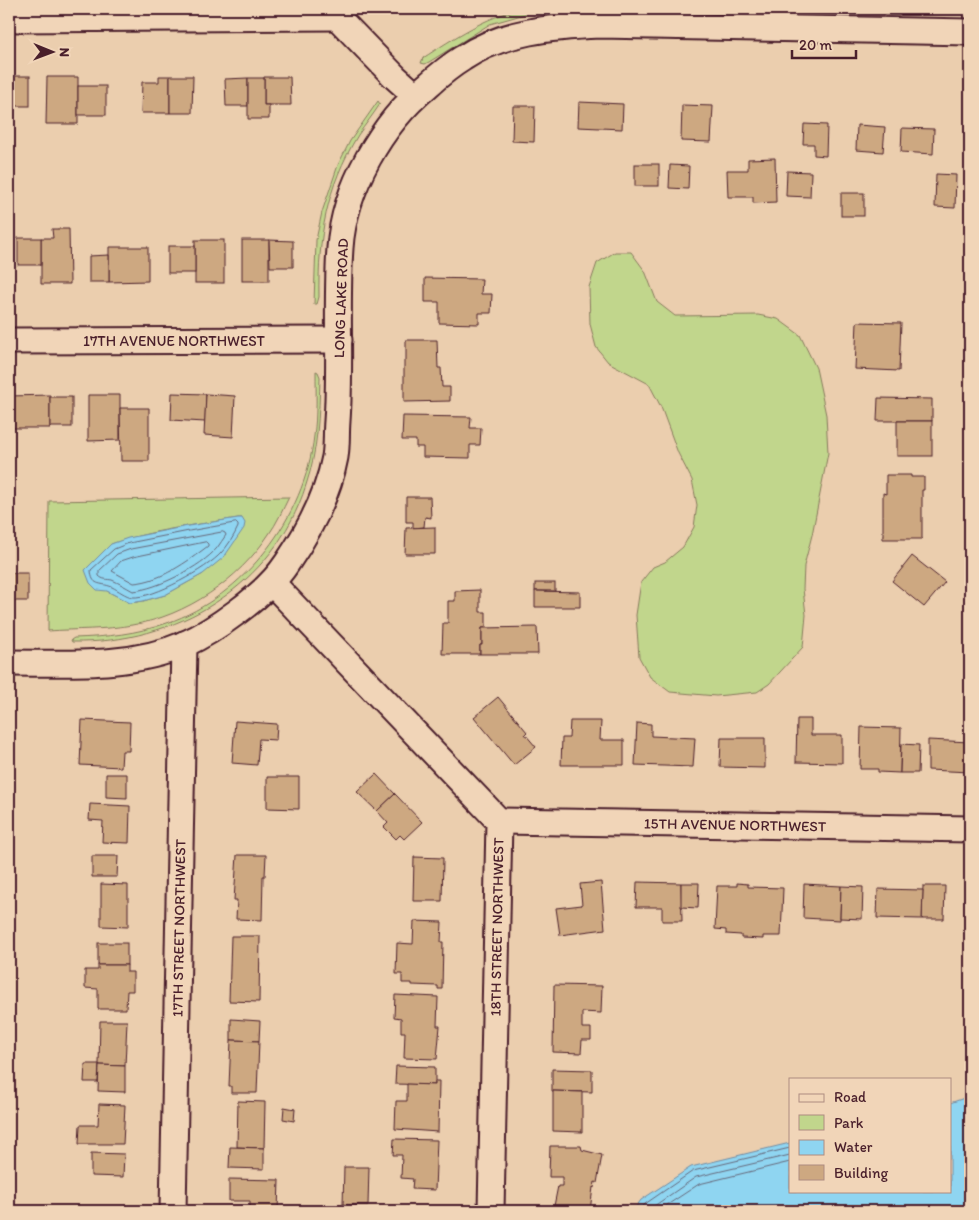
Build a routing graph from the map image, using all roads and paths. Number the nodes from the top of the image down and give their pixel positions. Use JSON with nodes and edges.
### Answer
{"nodes":[{"id":1,"x":337,"y":13,"type":"edge"},
{"id":2,"x":9,"y":19,"type":"edge"},
{"id":3,"x":970,"y":32,"type":"edge"},
{"id":4,"x":415,"y":95,"type":"junction"},
{"id":5,"x":339,"y":340,"type":"junction"},
{"id":6,"x":9,"y":341,"type":"edge"},
{"id":7,"x":272,"y":583,"type":"junction"},
{"id":8,"x":184,"y":644,"type":"junction"},
{"id":9,"x":9,"y":663,"type":"edge"},
{"id":10,"x":500,"y":821,"type":"junction"},
{"id":11,"x":970,"y":829,"type":"edge"},
{"id":12,"x":173,"y":1211,"type":"edge"},
{"id":13,"x":491,"y":1211,"type":"edge"}],
"edges":[{"from":1,"to":2,"type":"street"},
{"from":1,"to":4,"type":"street"},
{"from":3,"to":4,"type":"street","name":"LONG LAKE ROAD"},
{"from":4,"to":5,"type":"street","name":"LONG LAKE ROAD"},
{"from":5,"to":6,"type":"street","name":"17TH AVENUE NORTHWEST"},
{"from":5,"to":7,"type":"street","name":"LONG LAKE ROAD"},
{"from":7,"to":8,"type":"street","name":"LONG LAKE ROAD"},
{"from":7,"to":10,"type":"street","name":"18TH STREET NORTHWEST"},
{"from":8,"to":9,"type":"street","name":"LONG LAKE ROAD"},
{"from":8,"to":12,"type":"street","name":"17TH STREET NORTHWEST"},
{"from":10,"to":11,"type":"street","name":"15TH AVENUE NORTHWEST"},
{"from":10,"to":13,"type":"street","name":"18TH STREET NORTHWEST"}]}
